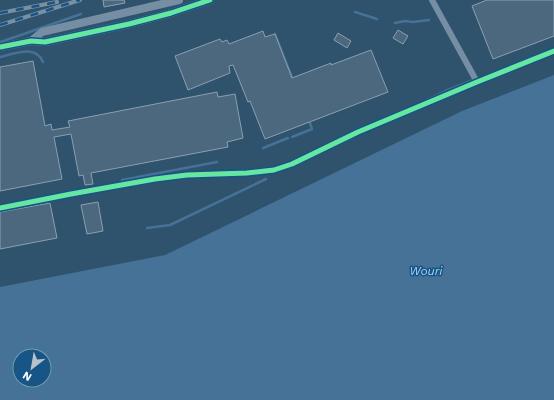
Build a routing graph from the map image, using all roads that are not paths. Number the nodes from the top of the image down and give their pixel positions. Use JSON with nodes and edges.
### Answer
{"nodes":[{"id":1,"x":179,"y":0,"type":"edge"},
{"id":2,"x":210,"y":0,"type":"edge"},
{"id":3,"x":432,"y":0,"type":"edge"},
{"id":4,"x":31,"y":41,"type":"junction"},
{"id":5,"x":0,"y":47,"type":"edge"},
{"id":6,"x":554,"y":51,"type":"edge"},
{"id":7,"x":477,"y":82,"type":"junction"},
{"id":8,"x":0,"y":208,"type":"edge"}],
"edges":[{"from":1,"to":4,"type":"street"},
{"from":2,"to":4,"type":"street"},
{"from":3,"to":7,"type":"street"},
{"from":4,"to":5,"type":"street"},
{"from":6,"to":7,"type":"street"},
{"from":7,"to":8,"type":"street"}]}
